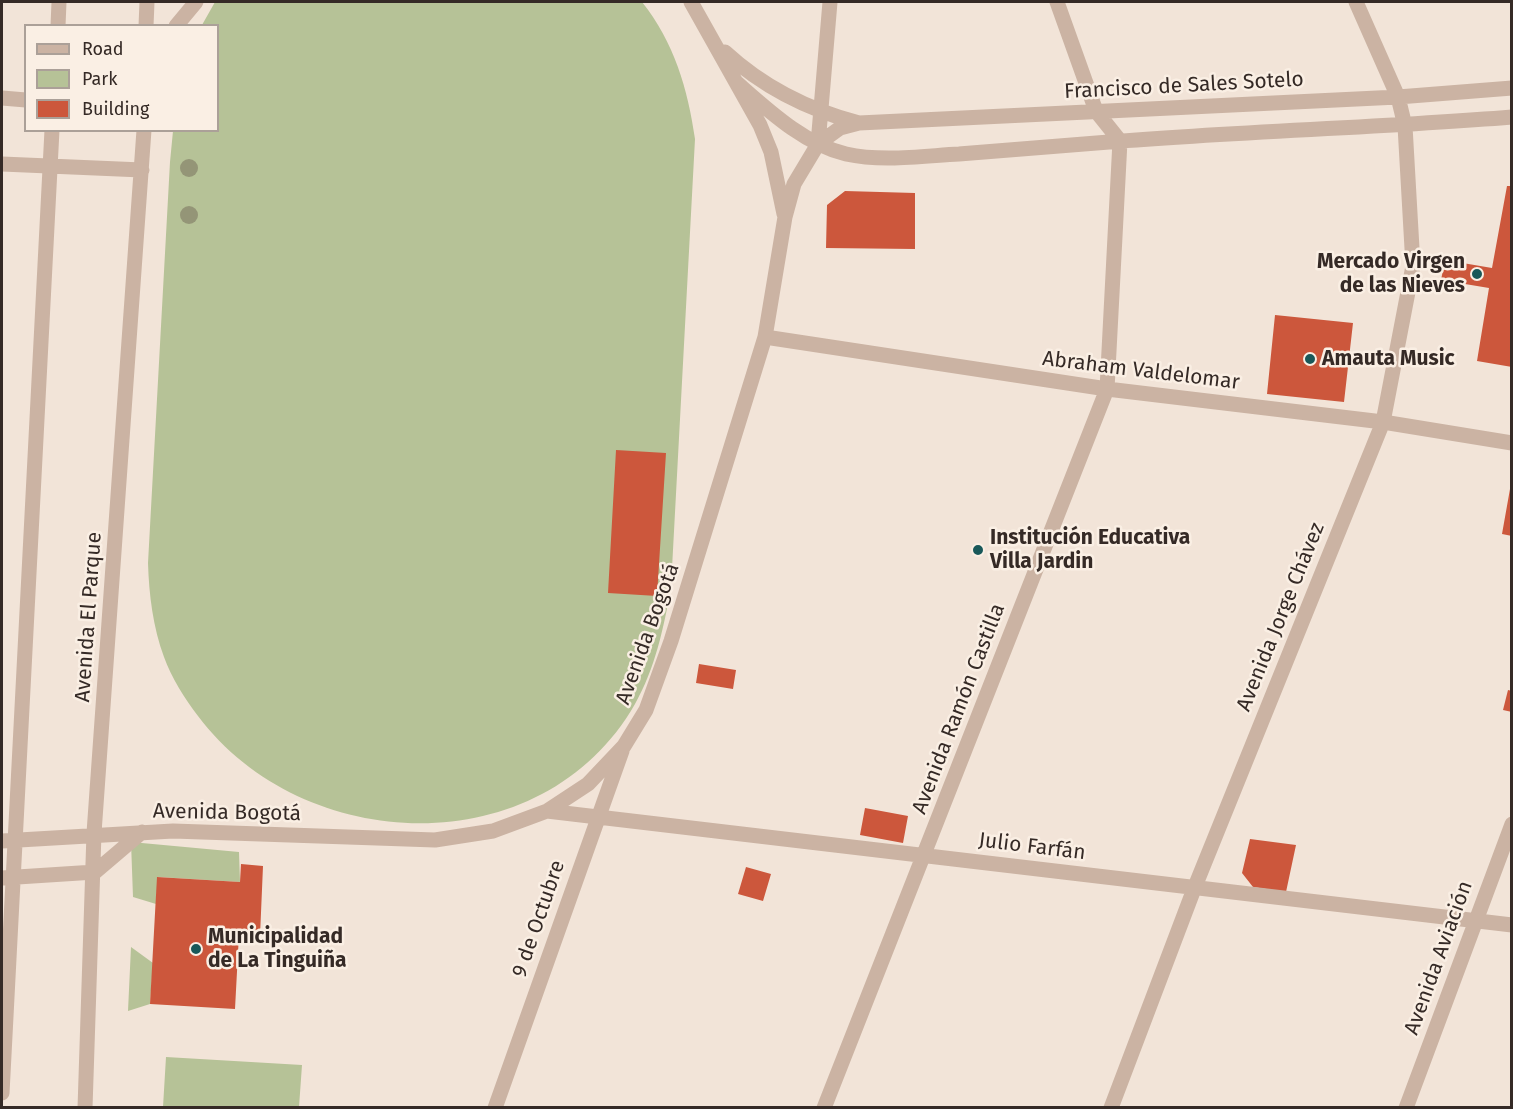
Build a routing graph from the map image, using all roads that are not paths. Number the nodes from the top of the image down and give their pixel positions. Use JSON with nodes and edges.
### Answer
{"nodes":[{"id":1,"x":59,"y":2,"type":"edge"},
{"id":2,"x":147,"y":2,"type":"edge"},
{"id":3,"x":196,"y":2,"type":"edge"},
{"id":4,"x":691,"y":2,"type":"edge"},
{"id":5,"x":830,"y":2,"type":"edge"},
{"id":6,"x":1057,"y":2,"type":"edge"},
{"id":7,"x":1356,"y":2,"type":"edge"},
{"id":8,"x":58,"y":24,"type":"edge"},
{"id":9,"x":146,"y":24,"type":"edge"},
{"id":10,"x":178,"y":24,"type":"edge"},
{"id":11,"x":716,"y":44,"type":"junction"},
{"id":12,"x":737,"y":83,"type":"junction"},
{"id":13,"x":1512,"y":88,"type":"edge"},
{"id":14,"x":1398,"y":97,"type":"junction"},
{"id":15,"x":2,"y":99,"type":"edge"},
{"id":16,"x":24,"y":100,"type":"edge"},
{"id":17,"x":1096,"y":111,"type":"junction"},
{"id":18,"x":822,"y":113,"type":"junction"},
{"id":19,"x":1512,"y":117,"type":"edge"},
{"id":20,"x":859,"y":123,"type":"junction"},
{"id":21,"x":1405,"y":126,"type":"junction"},
{"id":22,"x":52,"y":132,"type":"edge"},
{"id":23,"x":144,"y":132,"type":"edge"},
{"id":24,"x":1120,"y":141,"type":"junction"},
{"id":25,"x":818,"y":144,"type":"junction"},
{"id":26,"x":2,"y":164,"type":"edge"},
{"id":27,"x":50,"y":167,"type":"junction"},
{"id":28,"x":142,"y":170,"type":"junction"},
{"id":29,"x":785,"y":217,"type":"junction"},
{"id":30,"x":765,"y":337,"type":"junction"},
{"id":31,"x":1107,"y":389,"type":"junction"},
{"id":32,"x":1383,"y":422,"type":"junction"},
{"id":33,"x":1512,"y":443,"type":"edge"},
{"id":34,"x":624,"y":746,"type":"junction"},
{"id":35,"x":547,"y":812,"type":"junction"},
{"id":36,"x":598,"y":818,"type":"junction"},
{"id":37,"x":1512,"y":824,"type":"edge"},
{"id":38,"x":142,"y":832,"type":"junction"},
{"id":39,"x":94,"y":833,"type":"junction"},
{"id":40,"x":7,"y":841,"type":"edge"},
{"id":41,"x":924,"y":855,"type":"junction"},
{"id":42,"x":94,"y":872,"type":"junction"},
{"id":43,"x":8,"y":878,"type":"edge"},
{"id":44,"x":1194,"y":889,"type":"junction"},
{"id":45,"x":1476,"y":921,"type":"junction"},
{"id":46,"x":1512,"y":925,"type":"edge"},
{"id":47,"x":2,"y":1093,"type":"edge"},
{"id":48,"x":85,"y":1107,"type":"edge"},
{"id":49,"x":495,"y":1107,"type":"edge"},
{"id":50,"x":824,"y":1107,"type":"edge"},
{"id":51,"x":1111,"y":1107,"type":"edge"},
{"id":52,"x":1406,"y":1107,"type":"edge"}],
"edges":[{"from":1,"to":8,"type":"street"},
{"from":2,"to":9,"type":"street"},
{"from":3,"to":10,"type":"street"},
{"from":4,"to":11,"type":"street","name":"Francisco de Sales Sotelo"},
{"from":5,"to":18,"type":"street"},
{"from":6,"to":17,"type":"street"},
{"from":7,"to":14,"type":"street","name":"Avenida Jorge Chávez"},
{"from":11,"to":12,"type":"street","name":"Francisco de Sales Sotelo"},
{"from":11,"to":18,"type":"street","name":"Francisco de Sales Sotelo"},
{"from":12,"to":25,"type":"street"},
{"from":12,"to":29,"type":"street","name":"Francisco de Sales Sotelo"},
{"from":13,"to":14,"type":"street","name":"Francisco de Sales Sotelo"},
{"from":14,"to":17,"type":"street","name":"Francisco de Sales Sotelo"},
{"from":14,"to":21,"type":"street","name":"Avenida Jorge Chávez"},
{"from":15,"to":16,"type":"street"},
{"from":17,"to":20,"type":"street","name":"Francisco de Sales Sotelo"},
{"from":17,"to":24,"type":"street"},
{"from":18,"to":20,"type":"street","name":"Francisco de Sales Sotelo"},
{"from":18,"to":25,"type":"street"},
{"from":19,"to":21,"type":"street"},
{"from":20,"to":25,"type":"street","name":"Francisco de Sales Sotelo"},
{"from":21,"to":24,"type":"street"},
{"from":21,"to":32,"type":"street","name":"Avenida Jorge Chávez"},
{"from":22,"to":27,"type":"street"},
{"from":23,"to":28,"type":"street","name":"Avenida El Parque"},
{"from":24,"to":25,"type":"street"},
{"from":24,"to":31,"type":"street","name":"Avenida Ramón Castilla"},
{"from":25,"to":29,"type":"street","name":"Francisco de Sales Sotelo"},
{"from":26,"to":27,"type":"street"},
{"from":27,"to":28,"type":"street"},
{"from":27,"to":40,"type":"street"},
{"from":28,"to":39,"type":"street","name":"Avenida El Parque"},
{"from":29,"to":30,"type":"street","name":"Avenida Bogotá"},
{"from":30,"to":31,"type":"street","name":"Abraham Valdelomar"},
{"from":30,"to":34,"type":"street","name":"Avenida Bogotá"},
{"from":31,"to":32,"type":"street","name":"Abraham Valdelomar"},
{"from":31,"to":41,"type":"street","name":"Avenida Ramón Castilla"},
{"from":32,"to":33,"type":"street","name":"Abraham Valdelomar"},
{"from":32,"to":44,"type":"street","name":"Avenida Jorge Chávez"},
{"from":34,"to":35,"type":"street","name":"Avenida Bogotá"},
{"from":34,"to":36,"type":"street","name":"9 de Octubre"},
{"from":35,"to":36,"type":"street","name":"Julio Farfán"},
{"from":35,"to":38,"type":"street","name":"Avenida Bogotá"},
{"from":36,"to":41,"type":"street","name":"Julio Farfán"},
{"from":36,"to":49,"type":"street","name":"9 de Octubre"},
{"from":37,"to":45,"type":"street","name":"Avenida Aviación"},
{"from":38,"to":39,"type":"street","name":"Avenida Bogotá"},
{"from":38,"to":42,"type":"street"},
{"from":39,"to":40,"type":"street","name":"Avenida Bogotá"},
{"from":39,"to":42,"type":"street","name":"Avenida El Parque"},
{"from":40,"to":43,"type":"street"},
{"from":41,"to":44,"type":"street","name":"Julio Farfán"},
{"from":41,"to":50,"type":"street","name":"Avenida Ramón Castilla"},
{"from":42,"to":43,"type":"street"},
{"from":42,"to":48,"type":"street","name":"Avenida El Parque"},
{"from":43,"to":47,"type":"street"},
{"from":44,"to":45,"type":"street","name":"Julio Farfán"},
{"from":44,"to":51,"type":"street","name":"Avenida Jorge Chávez"},
{"from":45,"to":46,"type":"street","name":"Julio Farfán"},
{"from":45,"to":52,"type":"street","name":"Avenida Aviación"}]}
